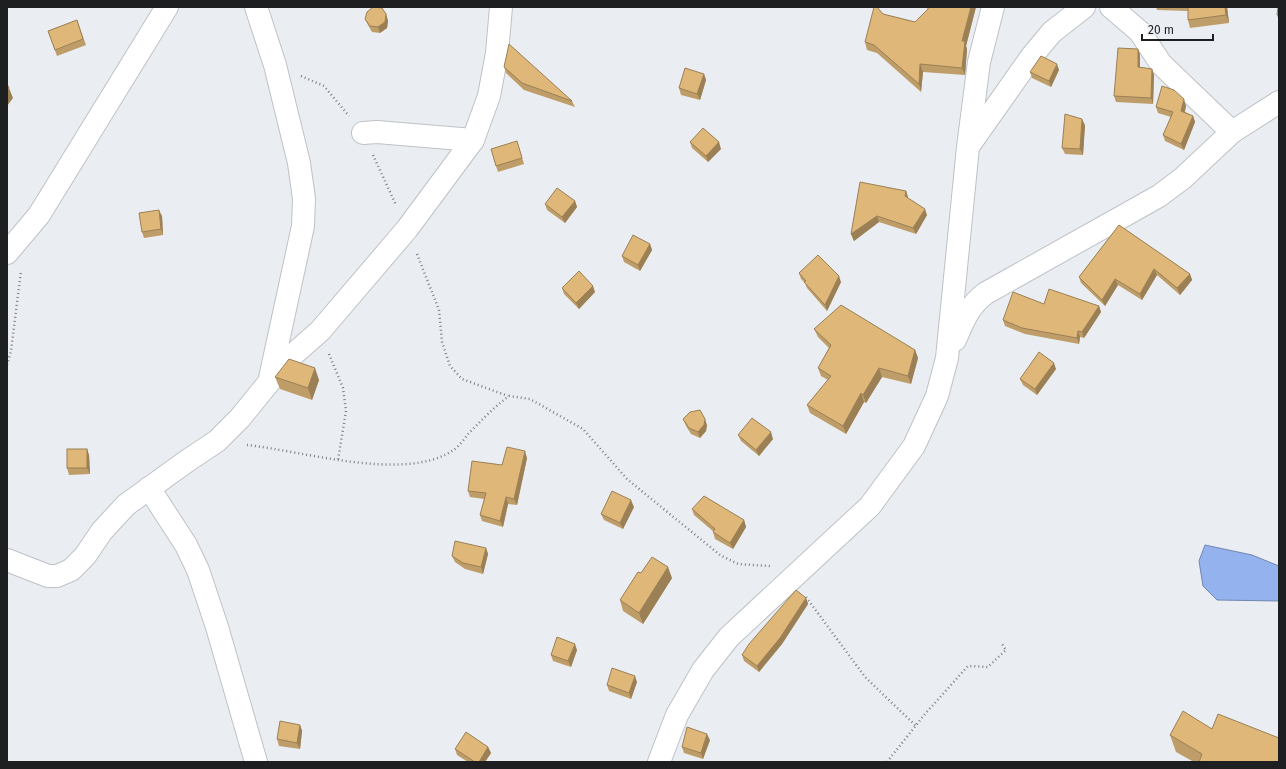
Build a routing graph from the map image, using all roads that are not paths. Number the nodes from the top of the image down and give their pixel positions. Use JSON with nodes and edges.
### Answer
{"nodes":[{"id":1,"x":167,"y":7,"type":"edge"},
{"id":2,"x":256,"y":7,"type":"edge"},
{"id":3,"x":501,"y":7,"type":"edge"},
{"id":4,"x":993,"y":7,"type":"edge"},
{"id":5,"x":1084,"y":7,"type":"edge"},
{"id":6,"x":1111,"y":7,"type":"edge"},
{"id":7,"x":1279,"y":102,"type":"edge"},
{"id":8,"x":1232,"y":132,"type":"junction"},
{"id":9,"x":363,"y":133,"type":"dead end"},
{"id":10,"x":473,"y":140,"type":"junction"},
{"id":11,"x":968,"y":147,"type":"junction"},
{"id":12,"x":7,"y":253,"type":"edge"},
{"id":13,"x":947,"y":358,"type":"junction"},
{"id":14,"x":269,"y":381,"type":"junction"},
{"id":15,"x":149,"y":488,"type":"junction"},
{"id":16,"x":7,"y":560,"type":"edge"},
{"id":17,"x":256,"y":762,"type":"edge"},
{"id":18,"x":659,"y":762,"type":"edge"}],
"edges":[{"from":1,"to":12,"type":"street"},
{"from":2,"to":14,"type":"street"},
{"from":3,"to":10,"type":"street"},
{"from":4,"to":11,"type":"street"},
{"from":5,"to":11,"type":"street"},
{"from":6,"to":8,"type":"street"},
{"from":7,"to":8,"type":"street"},
{"from":8,"to":13,"type":"street"},
{"from":9,"to":10,"type":"street"},
{"from":10,"to":14,"type":"street"},
{"from":11,"to":13,"type":"street"},
{"from":13,"to":18,"type":"street"},
{"from":14,"to":15,"type":"street"},
{"from":15,"to":16,"type":"street"},
{"from":15,"to":17,"type":"street"}]}
